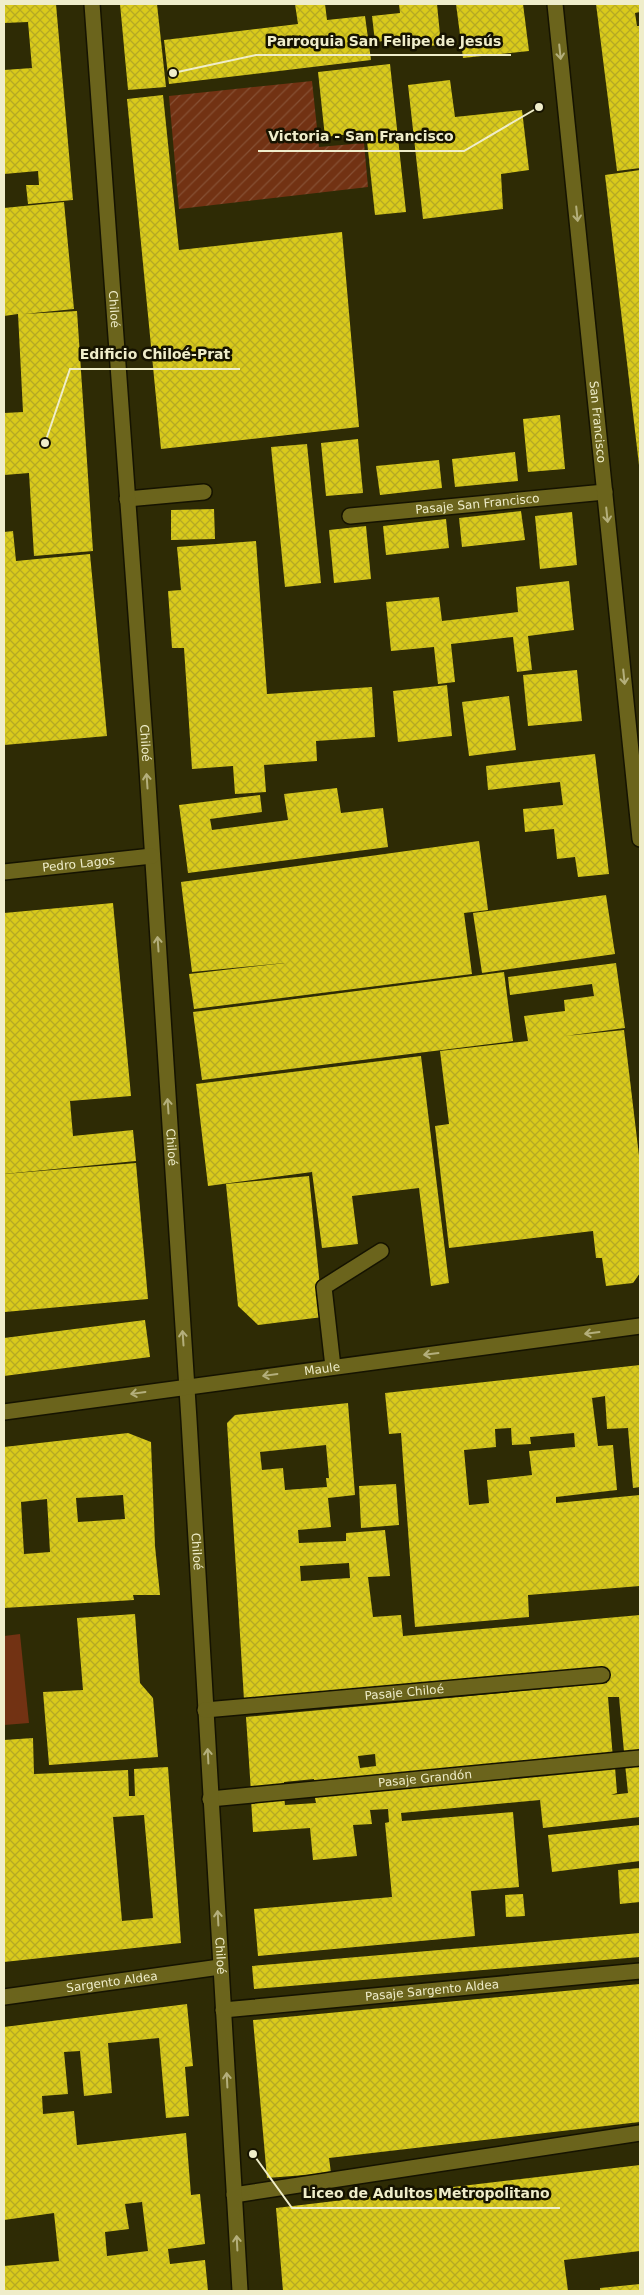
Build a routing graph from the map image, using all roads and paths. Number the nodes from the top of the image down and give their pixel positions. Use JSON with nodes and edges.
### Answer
{"nodes":[{"id":1,"x":92,"y":4,"type":"edge"},
{"id":2,"x":555,"y":4,"type":"edge"},
{"id":3,"x":204,"y":492,"type":"dead end"},
{"id":4,"x":605,"y":492,"type":"junction"},
{"id":5,"x":127,"y":499,"type":"junction"},
{"id":6,"x":350,"y":516,"type":"dead end"},
{"id":7,"x":640,"y":839,"type":"edge"},
{"id":8,"x":152,"y":856,"type":"junction"},
{"id":9,"x":4,"y":872,"type":"edge"},
{"id":10,"x":381,"y":1251,"type":"dead end"},
{"id":11,"x":640,"y":1326,"type":"edge"},
{"id":12,"x":333,"y":1367,"type":"junction"},
{"id":13,"x":186,"y":1386,"type":"junction"},
{"id":14,"x":4,"y":1412,"type":"edge"},
{"id":15,"x":602,"y":1675,"type":"dead end"},
{"id":16,"x":206,"y":1710,"type":"junction"},
{"id":17,"x":640,"y":1758,"type":"edge"},
{"id":18,"x":210,"y":1798,"type":"junction"},
{"id":19,"x":220,"y":1967,"type":"junction"},
{"id":20,"x":640,"y":1972,"type":"edge"},
{"id":21,"x":4,"y":1997,"type":"edge"},
{"id":22,"x":223,"y":2010,"type":"junction"},
{"id":23,"x":640,"y":2133,"type":"edge"},
{"id":24,"x":234,"y":2195,"type":"junction"},
{"id":25,"x":240,"y":2291,"type":"edge"}],
"edges":[{"from":1,"to":5,"type":"street","name":"Chiloé"},
{"from":2,"to":4,"type":"street","name":"San Francisco","one_way":true},
{"from":3,"to":5,"type":"street"},
{"from":4,"to":6,"type":"street","name":"Pasaje San Francisco"},
{"from":4,"to":7,"type":"street","name":"San Francisco","one_way":true},
{"from":8,"to":5,"type":"street","name":"Chiloé","one_way":true},
{"from":8,"to":9,"type":"street","name":"Pedro Lagos"},
{"from":13,"to":8,"type":"street","name":"Chiloé","one_way":true},
{"from":10,"to":12,"type":"street"},
{"from":11,"to":12,"type":"street","name":"Maule","one_way":true},
{"from":12,"to":13,"type":"street","name":"Maule","one_way":true},
{"from":13,"to":14,"type":"street","name":"Maule","one_way":true},
{"from":13,"to":16,"type":"street","name":"Chiloé"},
{"from":15,"to":16,"type":"street","name":"Pasaje Chiloé"},
{"from":18,"to":16,"type":"street","name":"Chiloé","one_way":true},
{"from":17,"to":18,"type":"street","name":"Pasaje Grandón"},
{"from":19,"to":18,"type":"street","name":"Chiloé","one_way":true},
{"from":19,"to":21,"type":"street","name":"Sargento Aldea"},
{"from":19,"to":22,"type":"street","name":"Chiloé"},
{"from":20,"to":22,"type":"street","name":"Pasaje Sargento Aldea"},
{"from":24,"to":22,"type":"street","name":"Chiloé","one_way":true},
{"from":23,"to":24,"type":"street"},
{"from":25,"to":24,"type":"street","name":"Chiloé","one_way":true}]}
